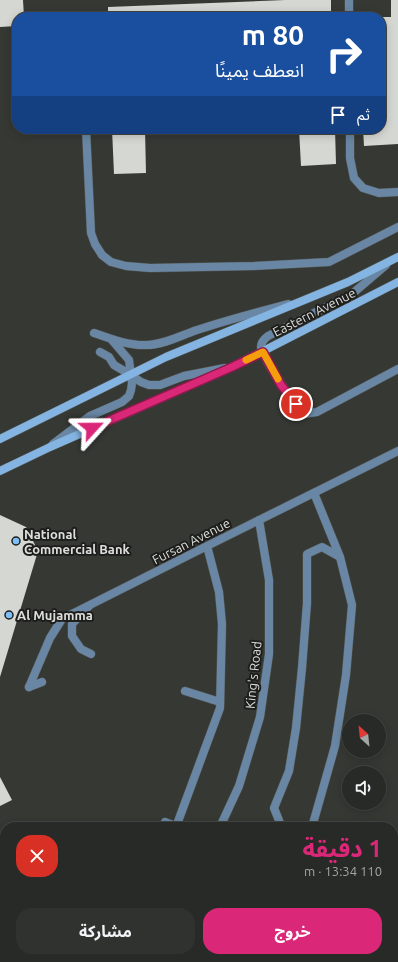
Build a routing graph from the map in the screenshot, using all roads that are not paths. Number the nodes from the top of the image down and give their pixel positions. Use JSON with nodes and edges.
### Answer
{"nodes":[{"id":1,"x":349,"y":0,"type":"edge"},
{"id":2,"x":349,"y":12,"type":"edge"},
{"id":3,"x":86,"y":134,"type":"edge"},
{"id":4,"x":350,"y":134,"type":"edge"},
{"id":5,"x":398,"y":192,"type":"edge"},
{"id":6,"x":398,"y":227,"type":"edge"},
{"id":7,"x":396,"y":258,"type":"edge"},
{"id":8,"x":398,"y":282,"type":"edge"},
{"id":9,"x":306,"y":299,"type":"junction"},
{"id":10,"x":94,"y":333,"type":"dead end"},
{"id":11,"x":111,"y":338,"type":"junction"},
{"id":12,"x":100,"y":352,"type":"dead end"},
{"id":13,"x":263,"y":352,"type":"junction"},
{"id":14,"x":232,"y":367,"type":"junction"},
{"id":15,"x":398,"y":369,"type":"edge"},
{"id":16,"x":131,"y":375,"type":"junction"},
{"id":17,"x":0,"y":439,"type":"edge"},
{"id":18,"x":50,"y":447,"type":"junction"},
{"id":19,"x":398,"y":451,"type":"edge"},
{"id":20,"x":0,"y":471,"type":"edge"},
{"id":21,"x":314,"y":493,"type":"junction"},
{"id":22,"x":259,"y":520,"type":"junction"},
{"id":23,"x":207,"y":546,"type":"junction"},
{"id":24,"x":340,"y":557,"type":"junction"},
{"id":25,"x":89,"y":606,"type":"junction"},
{"id":26,"x":90,"y":654,"type":"dead end"},
{"id":27,"x":42,"y":682,"type":"dead end"},
{"id":28,"x":185,"y":691,"type":"dead end"},
{"id":29,"x":220,"y":702,"type":"junction"},
{"id":30,"x":178,"y":822,"type":"edge"},
{"id":31,"x":222,"y":822,"type":"edge"},
{"id":32,"x":279,"y":822,"type":"edge"},
{"id":33,"x":313,"y":822,"type":"edge"}],
"edges":[{"from":1,"to":2,"type":"street"},
{"from":3,"to":6,"type":"street"},
{"from":4,"to":5,"type":"street"},
{"from":7,"to":9,"type":"main road","name":"Eastern Avenue"},
{"from":7,"to":13,"type":"street"},
{"from":8,"to":13,"type":"main road","name":"Eastern Avenue"},
{"from":9,"to":11,"type":"street"},
{"from":9,"to":16,"type":"main road","name":"Eastern Avenue"},
{"from":10,"to":11,"type":"street"},
{"from":11,"to":16,"type":"street"},
{"from":12,"to":16,"type":"street"},
{"from":13,"to":14,"type":"main road","name":"Eastern Avenue"},
{"from":13,"to":15,"type":"street"},
{"from":14,"to":16,"type":"street"},
{"from":14,"to":18,"type":"main road","name":"Eastern Avenue"},
{"from":16,"to":17,"type":"main road","name":"Eastern Avenue"},
{"from":16,"to":18,"type":"street"},
{"from":18,"to":20,"type":"main road","name":"Eastern Avenue"},
{"from":19,"to":21,"type":"street","name":"Fursan Avenue"},
{"from":21,"to":22,"type":"street","name":"Fursan Avenue"},
{"from":21,"to":24,"type":"street"},
{"from":22,"to":23,"type":"street","name":"Fursan Avenue"},
{"from":22,"to":31,"type":"street","name":"King's Road"},
{"from":23,"to":25,"type":"street","name":"Fursan Avenue"},
{"from":23,"to":29,"type":"street"},
{"from":24,"to":32,"type":"street"},
{"from":24,"to":33,"type":"street"},
{"from":25,"to":26,"type":"street"},
{"from":25,"to":27,"type":"street","name":"Fursan Avenue"},
{"from":28,"to":29,"type":"street"},
{"from":29,"to":30,"type":"street"}]}
